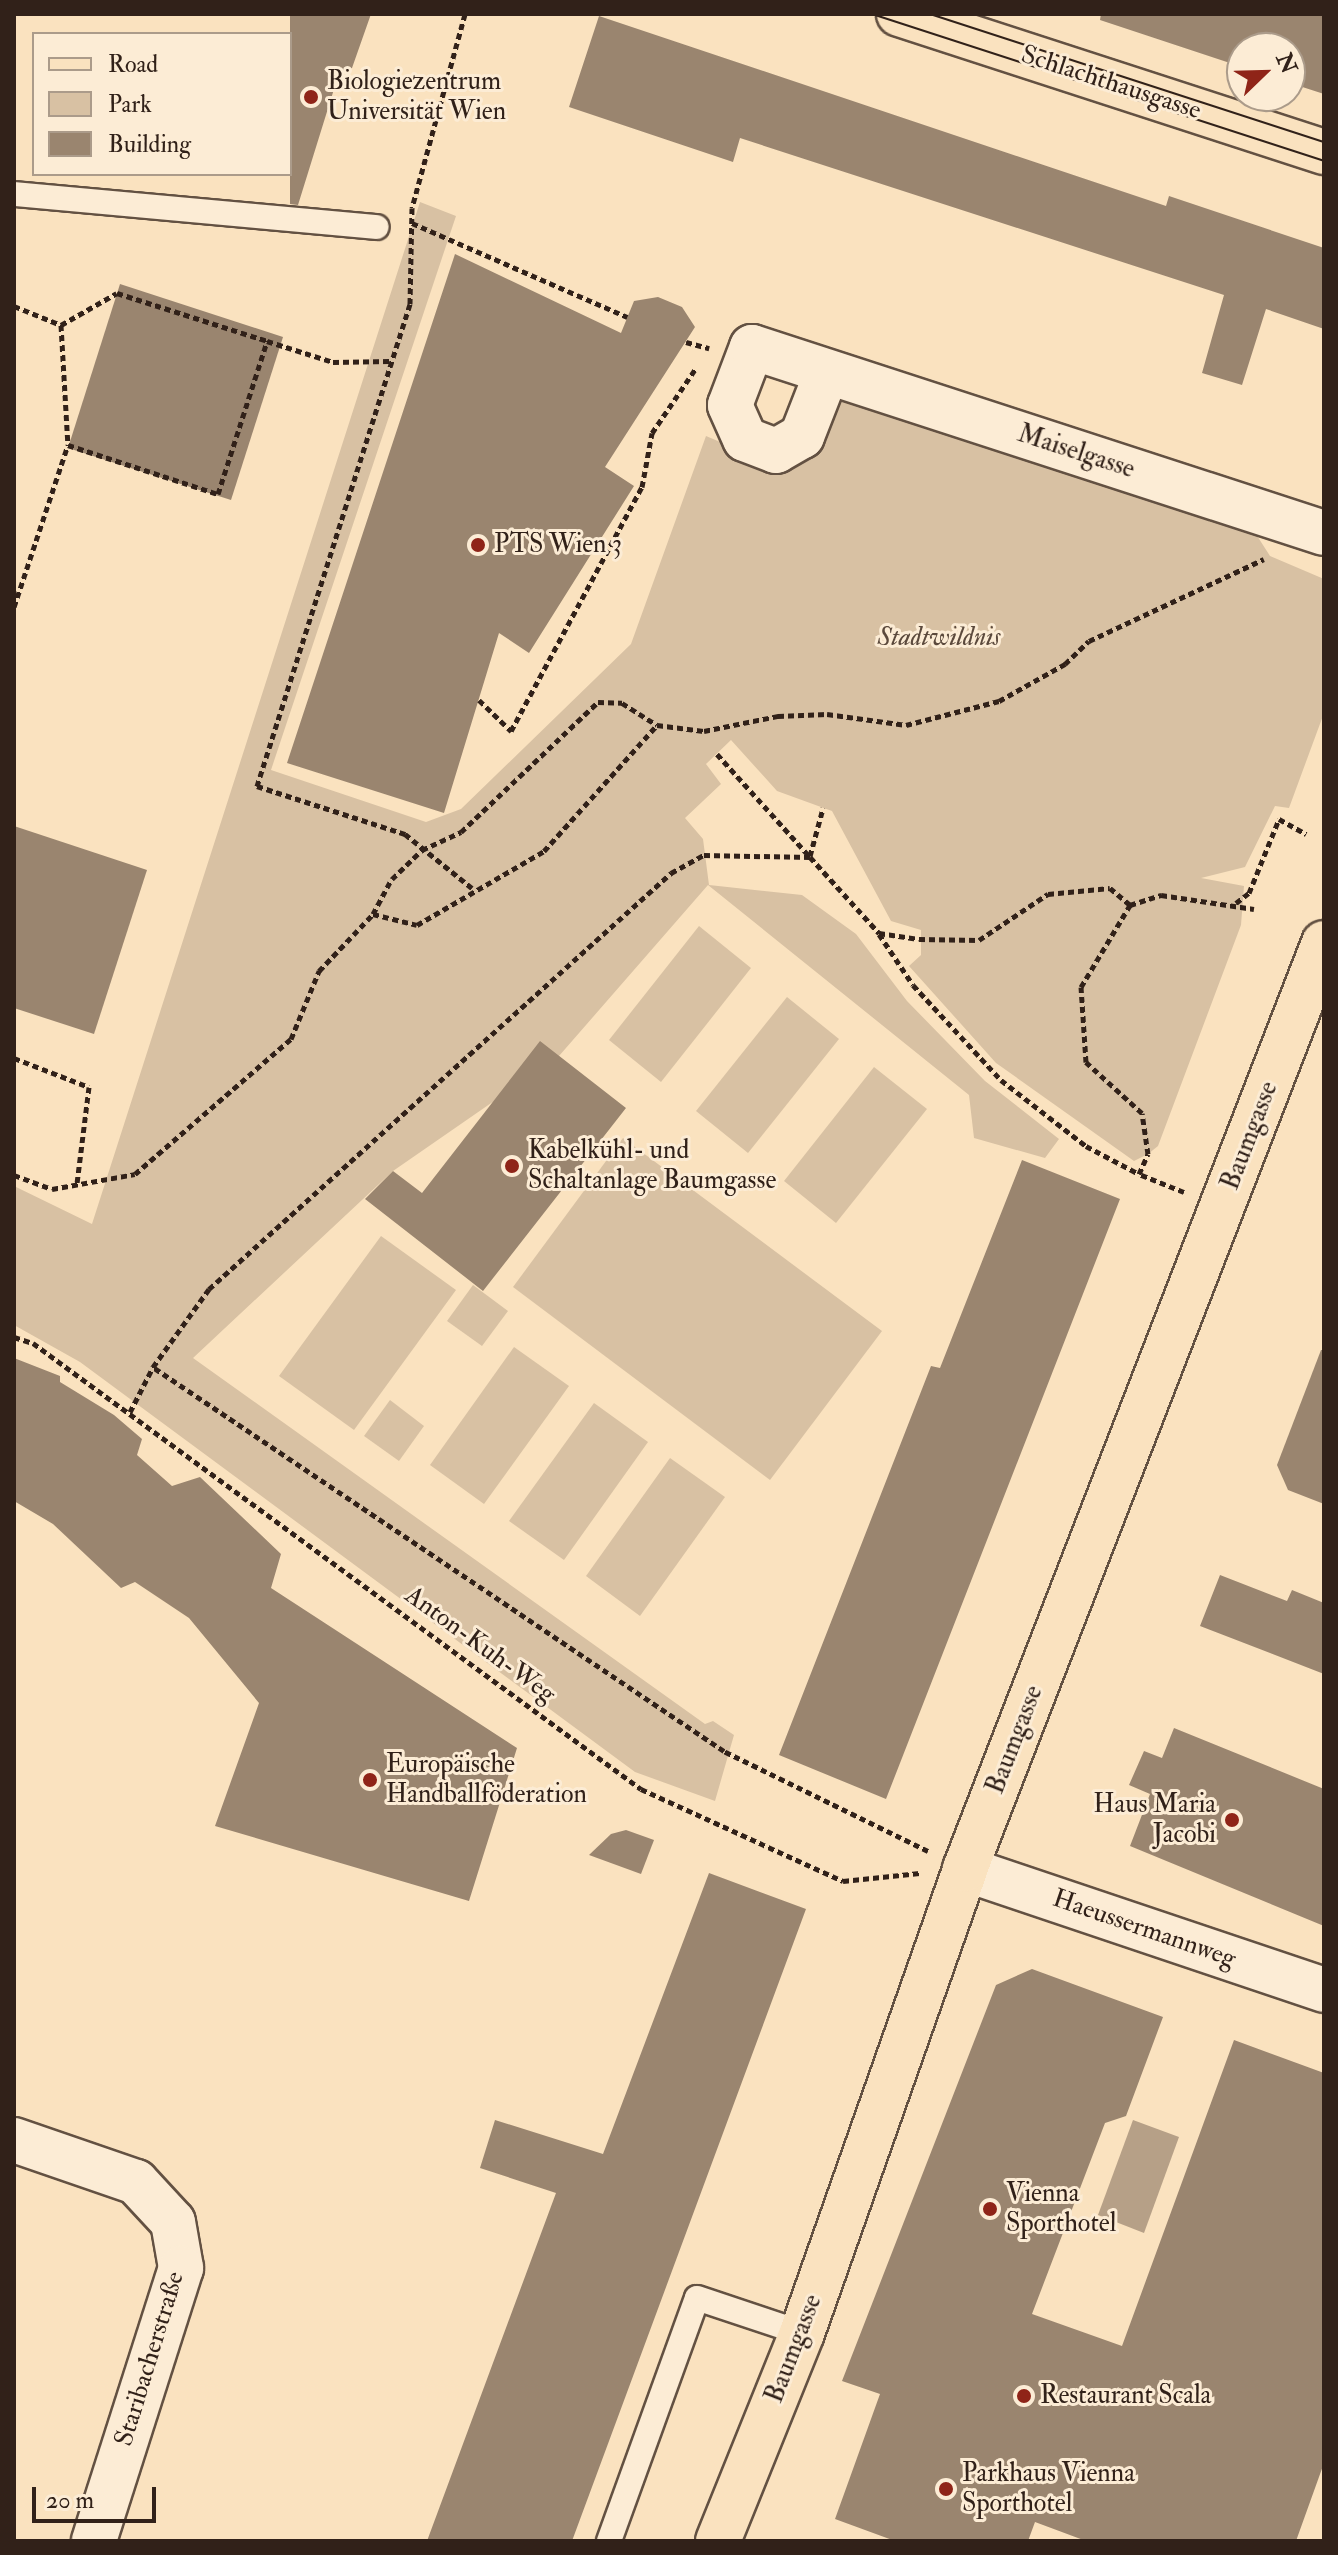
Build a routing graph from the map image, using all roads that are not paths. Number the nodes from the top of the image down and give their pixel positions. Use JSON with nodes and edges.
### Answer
{"nodes":[{"id":1,"x":899,"y":14,"type":"edge"},
{"id":2,"x":1324,"y":152,"type":"edge"},
{"id":3,"x":14,"y":194,"type":"edge"},
{"id":4,"x":376,"y":227,"type":"dead end"},
{"id":5,"x":827,"y":372,"type":"dead end"},
{"id":6,"x":1312,"y":529,"type":"edge"},
{"id":7,"x":1324,"y":943,"type":"edge"},
{"id":8,"x":965,"y":1869,"type":"junction"},
{"id":9,"x":1324,"y":1990,"type":"edge"},
{"id":10,"x":14,"y":2140,"type":"edge"},
{"id":11,"x":802,"y":2333,"type":"junction"},
{"id":12,"x":94,"y":2541,"type":"edge"},
{"id":13,"x":609,"y":2541,"type":"edge"},
{"id":14,"x":718,"y":2541,"type":"edge"}],
"edges":[{"from":1,"to":2,"type":"main road","name":"Schlachthausgasse"},
{"from":3,"to":4,"type":"lane"},
{"from":5,"to":6,"type":"street","name":"Maiselgasse"},
{"from":7,"to":8,"type":"main road","name":"Baumgasse"},
{"from":8,"to":9,"type":"street","name":"Haeussermannweg"},
{"from":8,"to":11,"type":"main road","name":"Baumgasse"},
{"from":10,"to":12,"type":"street","name":"Staribacherstraße"},
{"from":11,"to":13,"type":"lane"},
{"from":11,"to":14,"type":"main road","name":"Baumgasse"}]}
